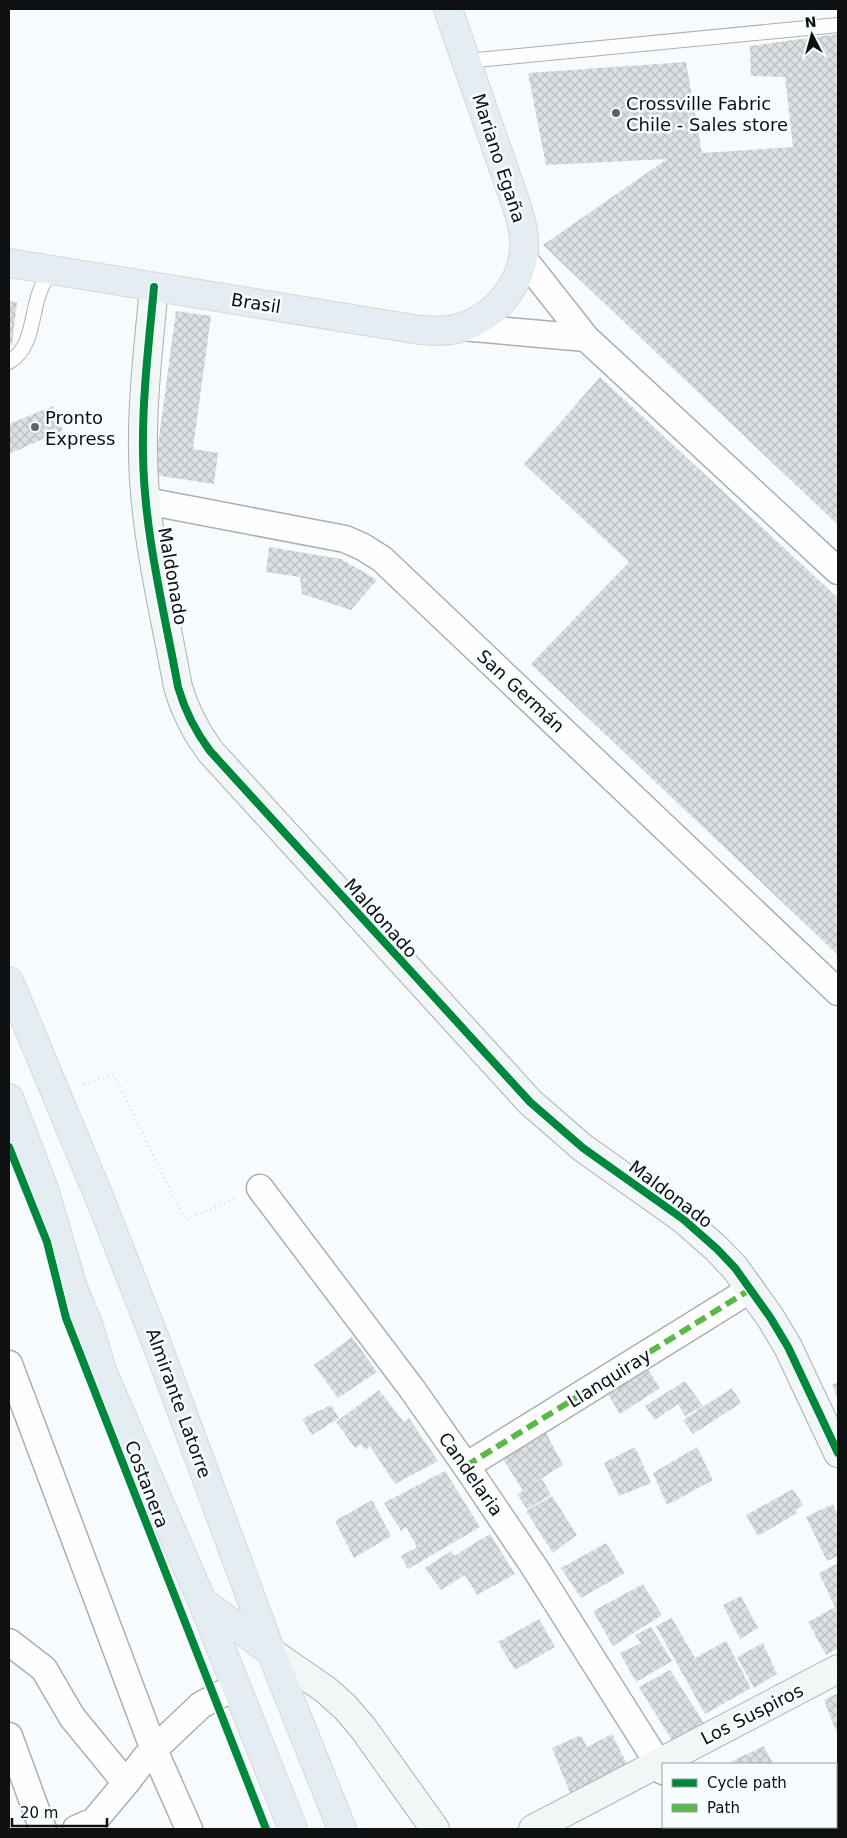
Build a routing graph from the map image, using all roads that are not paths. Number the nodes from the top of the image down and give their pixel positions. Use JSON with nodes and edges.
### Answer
{"nodes":[{"id":1,"x":448,"y":9,"type":"edge"},
{"id":2,"x":838,"y":25,"type":"edge"},
{"id":3,"x":466,"y":61,"type":"junction"},
{"id":4,"x":523,"y":258,"type":"junction"},
{"id":5,"x":9,"y":263,"type":"edge"},
{"id":6,"x":53,"y":270,"type":"junction"},
{"id":7,"x":154,"y":287,"type":"junction"},
{"id":8,"x":498,"y":306,"type":"joint"},
{"id":9,"x":462,"y":327,"type":"junction"},
{"id":10,"x":586,"y":338,"type":"junction"},
{"id":11,"x":9,"y":362,"type":"edge"},
{"id":12,"x":146,"y":501,"type":"junction"},
{"id":13,"x":838,"y":571,"type":"edge"},
{"id":14,"x":9,"y":981,"type":"edge"},
{"id":15,"x":838,"y":992,"type":"edge"},
{"id":16,"x":9,"y":1098,"type":"edge"},
{"id":17,"x":251,"y":1192,"type":"road end"},
{"id":18,"x":751,"y":1289,"type":"junction"},
{"id":19,"x":9,"y":1364,"type":"edge"},
{"id":20,"x":838,"y":1453,"type":"edge"},
{"id":21,"x":466,"y":1466,"type":"junction"},
{"id":22,"x":202,"y":1601,"type":"junction"},
{"id":23,"x":9,"y":1642,"type":"edge"},
{"id":24,"x":271,"y":1652,"type":"junction"},
{"id":25,"x":838,"y":1669,"type":"edge"},
{"id":26,"x":235,"y":1687,"type":"junction"},
{"id":27,"x":9,"y":1736,"type":"edge"},
{"id":28,"x":154,"y":1750,"type":"junction"},
{"id":29,"x":668,"y":1763,"type":"edge"},
{"id":30,"x":661,"y":1767,"type":"edge"},
{"id":31,"x":126,"y":1783,"type":"junction"},
{"id":32,"x":43,"y":1829,"type":"edge"},
{"id":33,"x":76,"y":1829,"type":"edge"},
{"id":34,"x":189,"y":1829,"type":"edge"},
{"id":35,"x":293,"y":1829,"type":"edge"},
{"id":36,"x":342,"y":1829,"type":"edge"},
{"id":37,"x":435,"y":1829,"type":"edge"},
{"id":38,"x":533,"y":1829,"type":"edge"}],
"edges":[{"from":1,"to":3,"type":"main road","name":"Mariano Egaña"},
{"from":2,"to":3,"type":"lane"},
{"from":3,"to":4,"type":"main road","name":"Mariano Egaña"},
{"from":4,"to":8,"type":"main road","name":"Mariano Egaña"},
{"from":4,"to":10,"type":"street"},
{"from":5,"to":6,"type":"main road","name":"Brasil"},
{"from":6,"to":7,"type":"main road","name":"Brasil"},
{"from":6,"to":11,"type":"lane"},
{"from":7,"to":9,"type":"main road","name":"Brasil"},
{"from":7,"to":12,"type":"street","name":"Maldonado"},
{"from":8,"to":9,"type":"main road","name":"Brasil"},
{"from":9,"to":10,"type":"street"},
{"from":10,"to":13,"type":"street"},
{"from":12,"to":15,"type":"street","name":"San Germán"},
{"from":12,"to":18,"type":"street","name":"Maldonado"},
{"from":14,"to":24,"type":"main road","name":"Almirante Latorre"},
{"from":16,"to":22,"type":"main road"},
{"from":17,"to":21,"type":"street","name":"Candelaria"},
{"from":18,"to":20,"type":"street","name":"Maldonado"},
{"from":18,"to":21,"type":"street","name":"Llanquiray"},
{"from":19,"to":28,"type":"street"},
{"from":21,"to":30,"type":"street","name":"Candelaria"},
{"from":22,"to":24,"type":"main road"},
{"from":22,"to":26,"type":"main road"},
{"from":23,"to":31,"type":"street"},
{"from":24,"to":36,"type":"main road","name":"Almirante Latorre"},
{"from":24,"to":37,"type":"street"},
{"from":25,"to":29,"type":"street","name":"Los Suspiros"},
{"from":26,"to":28,"type":"street"},
{"from":26,"to":35,"type":"main road"},
{"from":27,"to":32,"type":"street"},
{"from":28,"to":31,"type":"street"},
{"from":28,"to":34,"type":"street"},
{"from":30,"to":38,"type":"street","name":"Los Suspiros"},
{"from":31,"to":33,"type":"street"}]}
